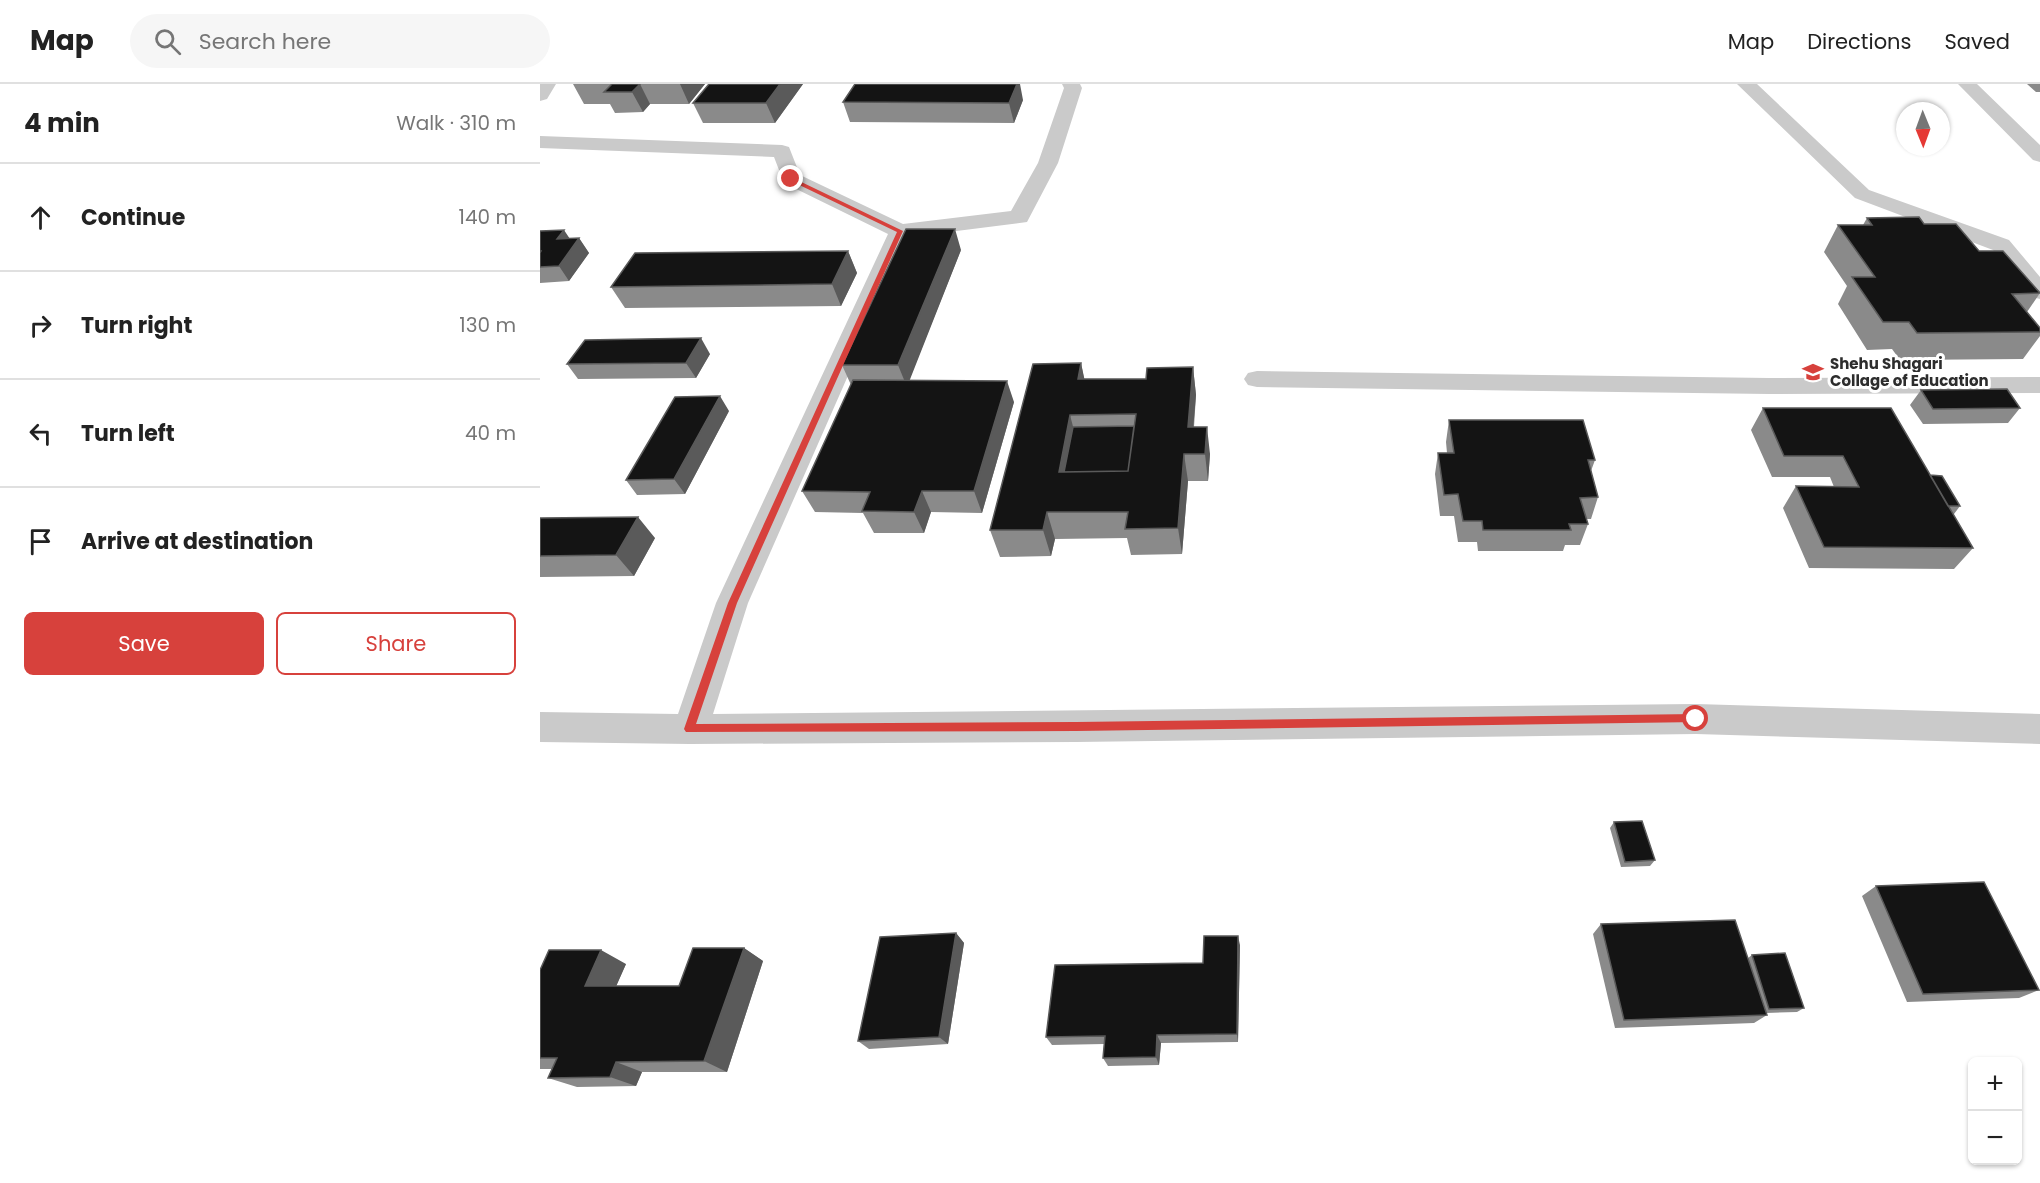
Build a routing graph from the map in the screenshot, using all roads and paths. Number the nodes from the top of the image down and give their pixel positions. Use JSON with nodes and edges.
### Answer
{"nodes":[{"id":1,"x":547,"y":84,"type":"edge"},
{"id":2,"x":1071,"y":84,"type":"edge"},
{"id":3,"x":1746,"y":84,"type":"edge"},
{"id":4,"x":1967,"y":84,"type":"edge"},
{"id":5,"x":540,"y":95,"type":"edge"},
{"id":6,"x":540,"y":142,"type":"edge"},
{"id":7,"x":2040,"y":156,"type":"edge"},
{"id":8,"x":900,"y":231,"type":"junction"},
{"id":9,"x":2040,"y":292,"type":"edge"},
{"id":10,"x":1257,"y":379,"type":"dead end"},
{"id":11,"x":2040,"y":385,"type":"edge"},
{"id":12,"x":540,"y":727,"type":"edge"},
{"id":13,"x":690,"y":729,"type":"junction"},
{"id":14,"x":2040,"y":729,"type":"edge"}],
"edges":[{"from":1,"to":5,"type":"street"},
{"from":2,"to":8,"type":"street"},
{"from":3,"to":9,"type":"street"},
{"from":4,"to":7,"type":"street"},
{"from":6,"to":8,"type":"street"},
{"from":8,"to":13,"type":"street"},
{"from":10,"to":11,"type":"street"},
{"from":12,"to":13,"type":"street"},
{"from":13,"to":14,"type":"street"}]}
